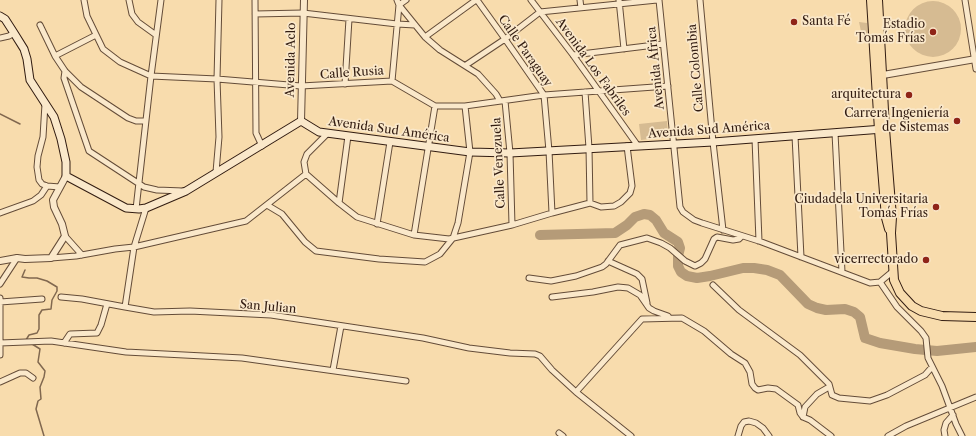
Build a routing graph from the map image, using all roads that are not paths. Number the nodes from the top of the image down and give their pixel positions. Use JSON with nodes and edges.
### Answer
{"nodes":[{"id":1,"x":84,"y":0,"type":"edge"},
{"id":2,"x":129,"y":0,"type":"edge"},
{"id":3,"x":161,"y":0,"type":"edge"},
{"id":4,"x":219,"y":0,"type":"edge"},
{"id":5,"x":256,"y":0,"type":"edge"},
{"id":6,"x":304,"y":0,"type":"edge"},
{"id":7,"x":406,"y":0,"type":"edge"},
{"id":8,"x":476,"y":0,"type":"edge"},
{"id":9,"x":531,"y":0,"type":"edge"},
{"id":10,"x":580,"y":0,"type":"edge"},
{"id":11,"x":658,"y":0,"type":"edge"},
{"id":12,"x":700,"y":0,"type":"edge"},
{"id":13,"x":871,"y":0,"type":"edge"},
{"id":14,"x":878,"y":0,"type":"edge"},
{"id":15,"x":965,"y":0,"type":"edge"},
{"id":16,"x":619,"y":2,"type":"edge"},
{"id":17,"x":398,"y":3,"type":"edge"},
{"id":18,"x":581,"y":8,"type":"junction"},
{"id":19,"x":540,"y":12,"type":"junction"},
{"id":20,"x":303,"y":13,"type":"junction"},
{"id":21,"x":255,"y":14,"type":"junction"},
{"id":22,"x":0,"y":16,"type":"edge"},
{"id":23,"x":349,"y":19,"type":"junction"},
{"id":24,"x":397,"y":24,"type":"junction"},
{"id":25,"x":40,"y":25,"type":"dead end"},
{"id":26,"x":415,"y":25,"type":"junction"},
{"id":27,"x":14,"y":33,"type":"junction"},
{"id":28,"x":96,"y":34,"type":"junction"},
{"id":29,"x":156,"y":35,"type":"junction"},
{"id":30,"x":424,"y":37,"type":"junction"},
{"id":31,"x":0,"y":38,"type":"edge"},
{"id":32,"x":505,"y":39,"type":"junction"},
{"id":33,"x":663,"y":44,"type":"junction"},
{"id":34,"x":624,"y":49,"type":"junction"},
{"id":35,"x":573,"y":55,"type":"junction"},
{"id":36,"x":55,"y":56,"type":"junction"},
{"id":37,"x":975,"y":59,"type":"edge"},
{"id":38,"x":466,"y":65,"type":"junction"},
{"id":39,"x":976,"y":69,"type":"edge"},
{"id":40,"x":65,"y":71,"type":"junction"},
{"id":41,"x":883,"y":75,"type":"junction"},
{"id":42,"x":151,"y":76,"type":"junction"},
{"id":43,"x":216,"y":79,"type":"junction"},
{"id":44,"x":392,"y":81,"type":"junction"},
{"id":45,"x":256,"y":83,"type":"junction"},
{"id":46,"x":345,"y":84,"type":"junction"},
{"id":47,"x":301,"y":86,"type":"junction"},
{"id":48,"x":668,"y":86,"type":"junction"},
{"id":49,"x":598,"y":91,"type":"junction"},
{"id":50,"x":585,"y":92,"type":"junction"},
{"id":51,"x":544,"y":96,"type":"junction"},
{"id":52,"x":502,"y":101,"type":"junction"},
{"id":53,"x":45,"y":104,"type":"junction"},
{"id":54,"x":435,"y":106,"type":"junction"},
{"id":55,"x":465,"y":106,"type":"junction"},
{"id":56,"x":145,"y":121,"type":"junction"},
{"id":57,"x":301,"y":121,"type":"junction"},
{"id":58,"x":882,"y":129,"type":"junction"},
{"id":59,"x":328,"y":133,"type":"junction"},
{"id":60,"x":835,"y":133,"type":"junction"},
{"id":61,"x":348,"y":136,"type":"junction"},
{"id":62,"x":795,"y":136,"type":"junction"},
{"id":63,"x":755,"y":139,"type":"junction"},
{"id":64,"x":390,"y":142,"type":"junction"},
{"id":65,"x":713,"y":142,"type":"junction"},
{"id":66,"x":673,"y":144,"type":"junction"},
{"id":67,"x":262,"y":146,"type":"junction"},
{"id":68,"x":627,"y":146,"type":"junction"},
{"id":69,"x":638,"y":146,"type":"junction"},
{"id":70,"x":429,"y":147,"type":"junction"},
{"id":71,"x":589,"y":148,"type":"junction"},
{"id":72,"x":549,"y":151,"type":"junction"},
{"id":73,"x":470,"y":152,"type":"junction"},
{"id":74,"x":510,"y":153,"type":"junction"},
{"id":75,"x":216,"y":172,"type":"junction"},
{"id":76,"x":306,"y":174,"type":"junction"},
{"id":77,"x":66,"y":176,"type":"junction"},
{"id":78,"x":140,"y":184,"type":"junction"},
{"id":79,"x":47,"y":186,"type":"junction"},
{"id":80,"x":60,"y":187,"type":"junction"},
{"id":81,"x":186,"y":191,"type":"junction"},
{"id":82,"x":339,"y":203,"type":"junction"},
{"id":83,"x":590,"y":203,"type":"junction"},
{"id":84,"x":267,"y":205,"type":"junction"},
{"id":85,"x":146,"y":208,"type":"junction"},
{"id":86,"x":136,"y":209,"type":"junction"},
{"id":87,"x":552,"y":212,"type":"junction"},
{"id":88,"x":0,"y":213,"type":"edge"},
{"id":89,"x":378,"y":224,"type":"junction"},
{"id":90,"x":512,"y":225,"type":"junction"},
{"id":91,"x":723,"y":230,"type":"junction"},
{"id":92,"x":65,"y":236,"type":"junction"},
{"id":93,"x":414,"y":236,"type":"junction"},
{"id":94,"x":742,"y":236,"type":"junction"},
{"id":95,"x":453,"y":238,"type":"junction"},
{"id":96,"x":759,"y":241,"type":"junction"},
{"id":97,"x":134,"y":247,"type":"junction"},
{"id":98,"x":82,"y":255,"type":"junction"},
{"id":99,"x":802,"y":257,"type":"junction"},
{"id":100,"x":17,"y":258,"type":"junction"},
{"id":101,"x":51,"y":258,"type":"junction"},
{"id":102,"x":0,"y":261,"type":"edge"},
{"id":103,"x":608,"y":261,"type":"junction"},
{"id":104,"x":842,"y":272,"type":"junction"},
{"id":105,"x":892,"y":272,"type":"junction"},
{"id":106,"x":529,"y":278,"type":"dead end"},
{"id":107,"x":880,"y":282,"type":"junction"},
{"id":108,"x":0,"y":284,"type":"edge"},
{"id":109,"x":713,"y":285,"type":"dead end"},
{"id":110,"x":61,"y":297,"type":"dead end"},
{"id":111,"x":552,"y":297,"type":"dead end"},
{"id":112,"x":42,"y":299,"type":"dead end"},
{"id":113,"x":0,"y":301,"type":"edge"},
{"id":114,"x":107,"y":304,"type":"junction"},
{"id":115,"x":648,"y":306,"type":"junction"},
{"id":116,"x":125,"y":307,"type":"junction"},
{"id":117,"x":976,"y":317,"type":"edge"},
{"id":118,"x":673,"y":318,"type":"junction"},
{"id":119,"x":342,"y":326,"type":"junction"},
{"id":120,"x":0,"y":343,"type":"edge"},
{"id":121,"x":64,"y":343,"type":"junction"},
{"id":122,"x":0,"y":355,"type":"edge"},
{"id":123,"x":932,"y":367,"type":"junction"},
{"id":124,"x":333,"y":370,"type":"junction"},
{"id":125,"x":33,"y":378,"type":"dead end"},
{"id":126,"x":406,"y":381,"type":"dead end"},
{"id":127,"x":0,"y":382,"type":"edge"},
{"id":128,"x":829,"y":387,"type":"junction"},
{"id":129,"x":576,"y":392,"type":"junction"},
{"id":130,"x":976,"y":397,"type":"edge"},
{"id":131,"x":950,"y":408,"type":"junction"},
{"id":132,"x":952,"y":415,"type":"junction"},
{"id":133,"x":803,"y":416,"type":"junction"},
{"id":134,"x":898,"y":433,"type":"edge"},
{"id":135,"x":631,"y":436,"type":"edge"},
{"id":136,"x":738,"y":436,"type":"edge"},
{"id":137,"x":769,"y":436,"type":"edge"},
{"id":138,"x":831,"y":436,"type":"edge"},
{"id":139,"x":888,"y":436,"type":"edge"},
{"id":140,"x":945,"y":436,"type":"edge"},
{"id":141,"x":962,"y":436,"type":"edge"}],
"edges":[{"from":1,"to":28,"type":"street"},
{"from":2,"to":29,"type":"street"},
{"from":3,"to":29,"type":"street"},
{"from":4,"to":43,"type":"street"},
{"from":5,"to":21,"type":"street"},
{"from":6,"to":20,"type":"street","name":"Avenida Aclo"},
{"from":7,"to":17,"type":"street"},
{"from":8,"to":30,"type":"street"},
{"from":8,"to":32,"type":"street","name":"Calle Paraguay"},
{"from":9,"to":19,"type":"street","name":"Avenida Los Fabriles"},
{"from":10,"to":18,"type":"street"},
{"from":11,"to":16,"type":"street"},
{"from":11,"to":33,"type":"street","name":"Avenida África"},
{"from":12,"to":65,"type":"street","name":"Calle Colombia"},
{"from":13,"to":58,"type":"main road"},
{"from":14,"to":41,"type":"main road"},
{"from":15,"to":37,"type":"street"},
{"from":16,"to":18,"type":"street"},
{"from":16,"to":34,"type":"street"},
{"from":17,"to":24,"type":"street"},
{"from":17,"to":26,"type":"street"},
{"from":18,"to":19,"type":"street"},
{"from":19,"to":32,"type":"street"},
{"from":19,"to":35,"type":"street","name":"Avenida Los Fabriles"},
{"from":20,"to":21,"type":"street"},
{"from":20,"to":23,"type":"street"},
{"from":20,"to":47,"type":"street","name":"Avenida Aclo"},
{"from":21,"to":45,"type":"street"},
{"from":22,"to":27,"type":"main road"},
{"from":23,"to":24,"type":"street"},
{"from":23,"to":46,"type":"street"},
{"from":24,"to":26,"type":"street"},
{"from":24,"to":44,"type":"street"},
{"from":25,"to":36,"type":"street"},
{"from":26,"to":30,"type":"street"},
{"from":27,"to":31,"type":"street"},
{"from":27,"to":53,"type":"main road"},
{"from":28,"to":36,"type":"street"},
{"from":28,"to":42,"type":"street"},
{"from":29,"to":42,"type":"street"},
{"from":30,"to":38,"type":"street"},
{"from":32,"to":38,"type":"street"},
{"from":32,"to":51,"type":"street","name":"Calle Paraguay"},
{"from":33,"to":34,"type":"street"},
{"from":33,"to":48,"type":"street","name":"Avenida África"},
{"from":34,"to":35,"type":"street"},
{"from":35,"to":49,"type":"street","name":"Avenida Los Fabriles"},
{"from":36,"to":40,"type":"street"},
{"from":37,"to":39,"type":"street"},
{"from":37,"to":41,"type":"street"},
{"from":38,"to":52,"type":"street"},
{"from":40,"to":56,"type":"street"},
{"from":40,"to":78,"type":"street"},
{"from":41,"to":58,"type":"main road"},
{"from":42,"to":43,"type":"street","name":"Calle Rusia"},
{"from":42,"to":56,"type":"street"},
{"from":43,"to":45,"type":"street","name":"Calle Rusia"},
{"from":43,"to":75,"type":"street"},
{"from":44,"to":46,"type":"street","name":"Calle Rusia"},
{"from":44,"to":54,"type":"street","name":"Calle Rusia"},
{"from":45,"to":47,"type":"street","name":"Calle Rusia"},
{"from":45,"to":67,"type":"street"},
{"from":46,"to":47,"type":"street","name":"Calle Rusia"},
{"from":47,"to":57,"type":"street","name":"Avenida Aclo"},
{"from":48,"to":49,"type":"street"},
{"from":48,"to":66,"type":"street","name":"Avenida África"},
{"from":49,"to":50,"type":"street"},
{"from":49,"to":69,"type":"street","name":"Avenida Los Fabriles"},
{"from":50,"to":51,"type":"street"},
{"from":50,"to":71,"type":"street"},
{"from":51,"to":52,"type":"street"},
{"from":51,"to":72,"type":"street","name":"Calle Paraguay"},
{"from":52,"to":55,"type":"street"},
{"from":52,"to":74,"type":"street","name":"Calle Venezuela"},
{"from":53,"to":77,"type":"main road"},
{"from":53,"to":79,"type":"street"},
{"from":54,"to":55,"type":"street"},
{"from":54,"to":70,"type":"street"},
{"from":55,"to":73,"type":"street"},
{"from":56,"to":78,"type":"street"},
{"from":57,"to":59,"type":"main road","name":"Avenida Sud América"},
{"from":57,"to":67,"type":"main road"},
{"from":58,"to":60,"type":"main road","name":"Avenida Sud América"},
{"from":58,"to":105,"type":"main road"},
{"from":59,"to":61,"type":"main road","name":"Avenida Sud América"},
{"from":59,"to":76,"type":"street"},
{"from":60,"to":62,"type":"main road","name":"Avenida Sud América"},
{"from":60,"to":104,"type":"street"},
{"from":61,"to":64,"type":"main road","name":"Avenida Sud América"},
{"from":61,"to":82,"type":"street"},
{"from":62,"to":63,"type":"main road","name":"Avenida Sud América"},
{"from":62,"to":99,"type":"street"},
{"from":63,"to":65,"type":"main road","name":"Avenida Sud América"},
{"from":63,"to":96,"type":"street"},
{"from":64,"to":70,"type":"main road","name":"Avenida Sud América"},
{"from":64,"to":89,"type":"street"},
{"from":65,"to":66,"type":"main road","name":"Avenida Sud América"},
{"from":65,"to":91,"type":"street","name":"Calle Colombia"},
{"from":66,"to":69,"type":"main road","name":"Avenida Sud América"},
{"from":66,"to":91,"type":"street","name":"Avenida África"},
{"from":67,"to":75,"type":"main road"},
{"from":68,"to":69,"type":"main road","name":"Avenida Sud América"},
{"from":68,"to":71,"type":"main road","name":"Avenida Sud América"},
{"from":68,"to":83,"type":"street"},
{"from":70,"to":73,"type":"main road","name":"Avenida Sud América"},
{"from":70,"to":93,"type":"street"},
{"from":71,"to":72,"type":"main road","name":"Avenida Sud América"},
{"from":71,"to":83,"type":"street"},
{"from":72,"to":74,"type":"main road","name":"Avenida Sud América"},
{"from":72,"to":87,"type":"street","name":"Calle Paraguay"},
{"from":73,"to":74,"type":"main road","name":"Avenida Sud América"},
{"from":73,"to":95,"type":"street"},
{"from":74,"to":90,"type":"street","name":"Calle Venezuela"},
{"from":75,"to":81,"type":"main road"},
{"from":76,"to":82,"type":"street"},
{"from":76,"to":84,"type":"street"},
{"from":77,"to":80,"type":"street"},
{"from":77,"to":86,"type":"main road"},
{"from":78,"to":81,"type":"street"},
{"from":78,"to":86,"type":"street"},
{"from":79,"to":80,"type":"street"},
{"from":79,"to":88,"type":"street"},
{"from":80,"to":92,"type":"street"},
{"from":81,"to":85,"type":"main road"},
{"from":82,"to":89,"type":"street"},
{"from":83,"to":87,"type":"street"},
{"from":84,"to":95,"type":"street"},
{"from":84,"to":97,"type":"street"},
{"from":85,"to":86,"type":"main road"},
{"from":85,"to":97,"type":"street"},
{"from":87,"to":90,"type":"street"},
{"from":89,"to":93,"type":"street"},
{"from":90,"to":95,"type":"street"},
{"from":91,"to":94,"type":"street"},
{"from":92,"to":98,"type":"street"},
{"from":92,"to":101,"type":"street"},
{"from":93,"to":95,"type":"street"},
{"from":94,"to":96,"type":"street"},
{"from":94,"to":103,"type":"street"},
{"from":96,"to":99,"type":"street"},
{"from":97,"to":98,"type":"street"},
{"from":97,"to":116,"type":"street"},
{"from":98,"to":101,"type":"street"},
{"from":99,"to":104,"type":"street"},
{"from":100,"to":101,"type":"street"},
{"from":100,"to":102,"type":"street"},
{"from":100,"to":108,"type":"street"},
{"from":103,"to":106,"type":"street"},
{"from":103,"to":115,"type":"street"},
{"from":104,"to":107,"type":"street"},
{"from":105,"to":107,"type":"street"},
{"from":105,"to":117,"type":"main road"},
{"from":107,"to":123,"type":"street"},
{"from":109,"to":128,"type":"street"},
{"from":110,"to":114,"type":"street","name":"San Julian"},
{"from":111,"to":115,"type":"street"},
{"from":112,"to":113,"type":"street"},
{"from":113,"to":120,"type":"street"},
{"from":114,"to":116,"type":"street","name":"San Julian"},
{"from":114,"to":121,"type":"street"},
{"from":115,"to":118,"type":"street"},
{"from":116,"to":119,"type":"street","name":"San Julian"},
{"from":118,"to":129,"type":"street"},
{"from":118,"to":133,"type":"street"},
{"from":119,"to":124,"type":"street"},
{"from":119,"to":129,"type":"street","name":"San Julian"},
{"from":120,"to":121,"type":"street"},
{"from":120,"to":122,"type":"street"},
{"from":121,"to":124,"type":"street"},
{"from":123,"to":128,"type":"street"},
{"from":123,"to":131,"type":"street"},
{"from":124,"to":126,"type":"street"},
{"from":125,"to":127,"type":"street"},
{"from":128,"to":133,"type":"street"},
{"from":129,"to":135,"type":"street","name":"San Julian"},
{"from":130,"to":131,"type":"street"},
{"from":131,"to":132,"type":"street"},
{"from":131,"to":134,"type":"street"},
{"from":132,"to":140,"type":"street"},
{"from":132,"to":141,"type":"street"},
{"from":133,"to":138,"type":"street"},
{"from":134,"to":139,"type":"street"},
{"from":136,"to":137,"type":"street"}]}
